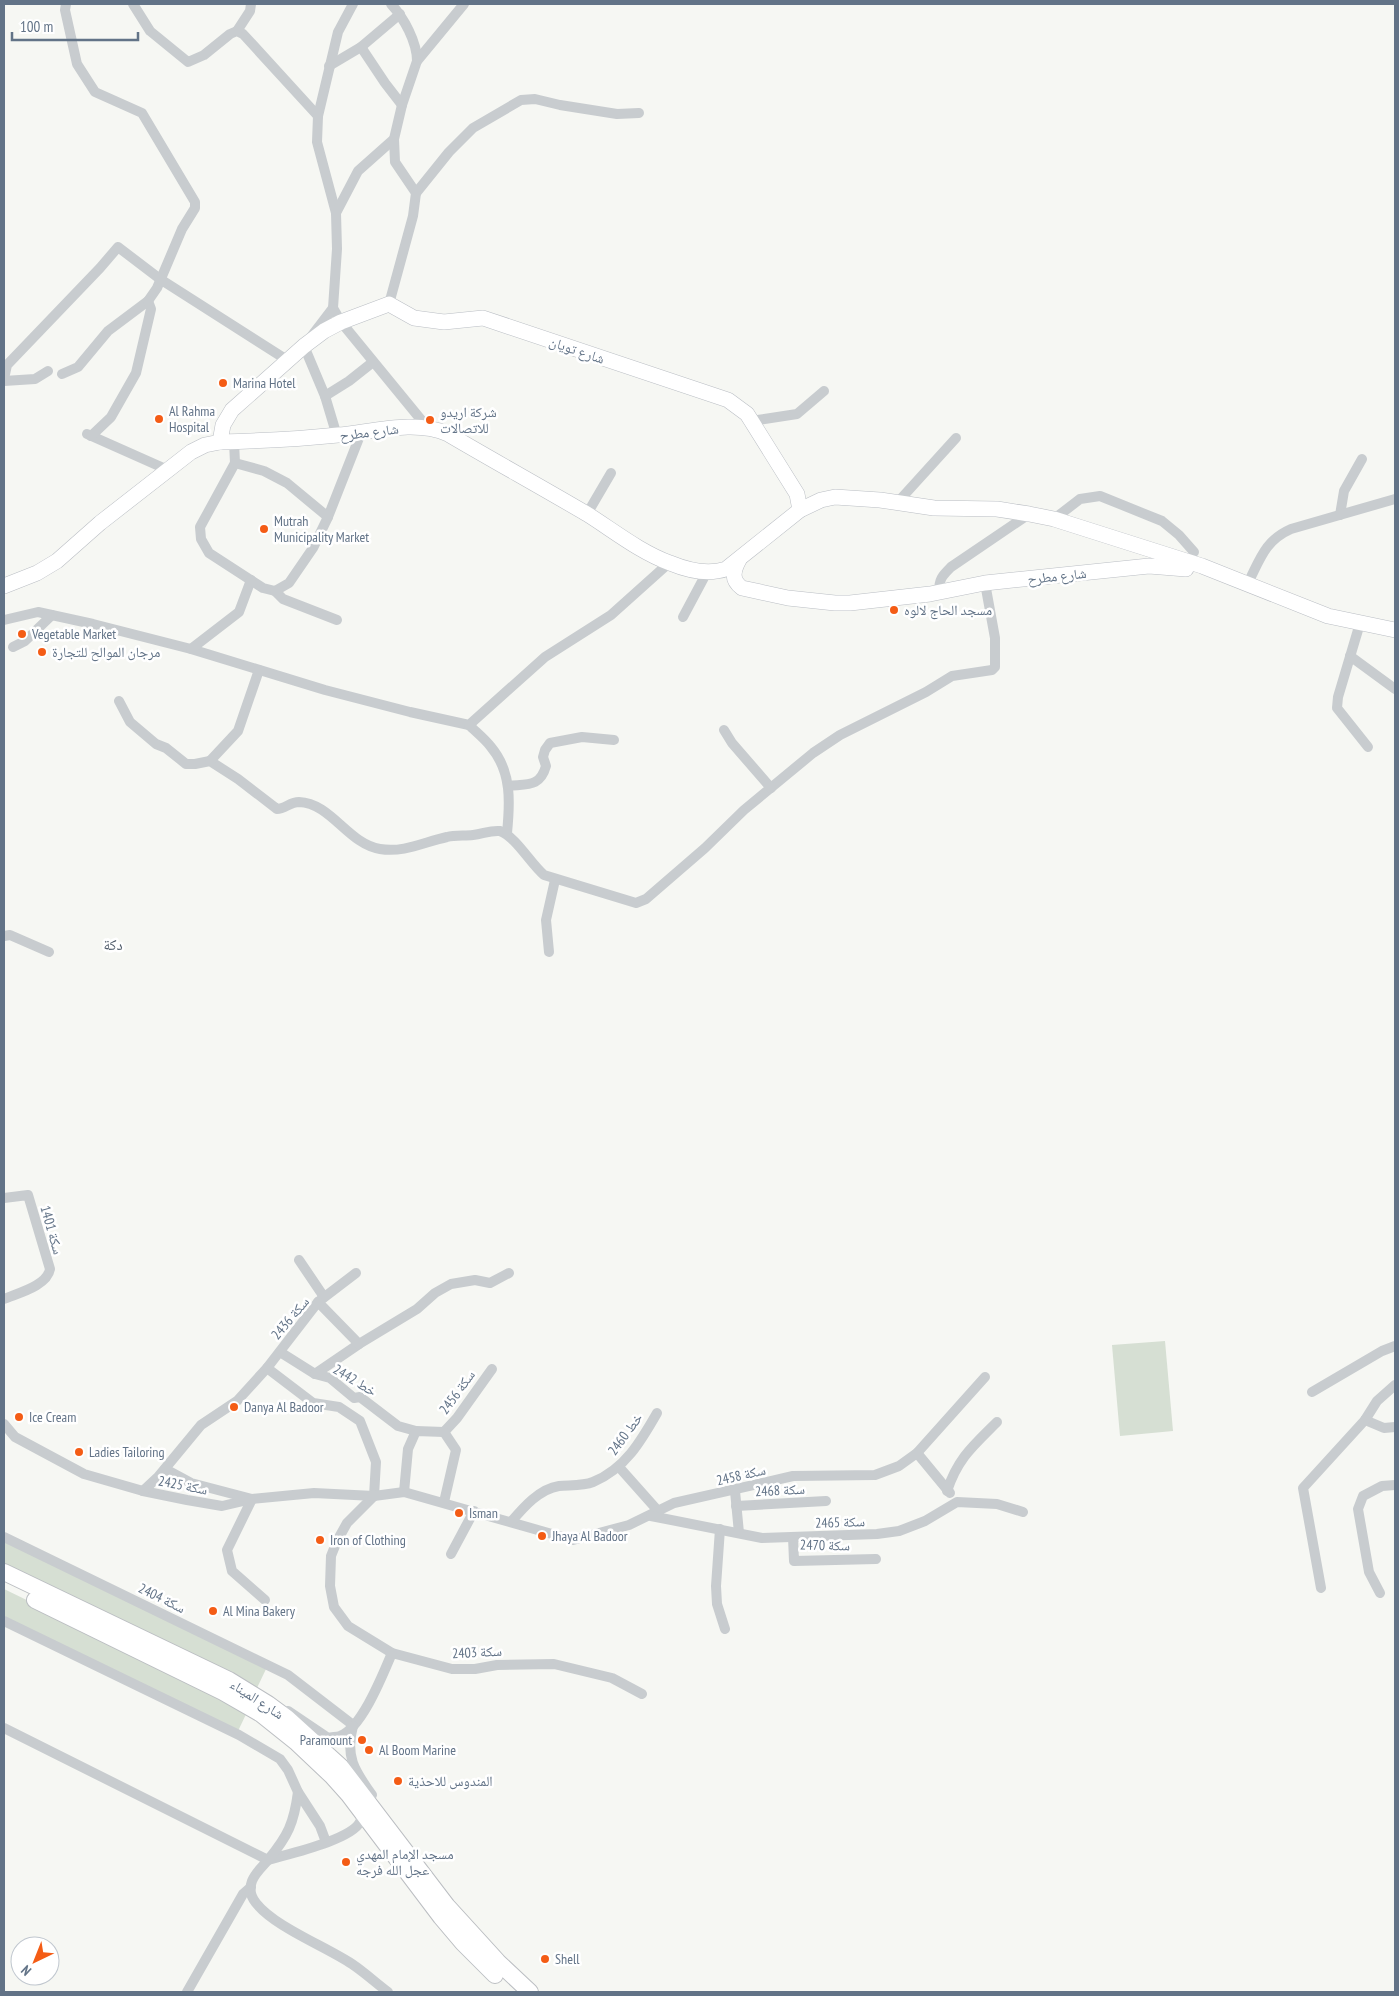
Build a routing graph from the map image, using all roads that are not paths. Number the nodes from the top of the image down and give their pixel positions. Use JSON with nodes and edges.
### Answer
{"nodes":[{"id":1,"x":66,"y":4,"type":"edge"},
{"id":2,"x":133,"y":4,"type":"edge"},
{"id":3,"x":251,"y":4,"type":"edge"},
{"id":4,"x":353,"y":4,"type":"edge"},
{"id":5,"x":390,"y":4,"type":"edge"},
{"id":6,"x":464,"y":4,"type":"edge"},
{"id":7,"x":400,"y":14,"type":"junction"},
{"id":8,"x":237,"y":31,"type":"junction"},
{"id":9,"x":361,"y":47,"type":"junction"},
{"id":10,"x":417,"y":61,"type":"junction"},
{"id":11,"x":329,"y":66,"type":"junction"},
{"id":12,"x":402,"y":105,"type":"junction"},
{"id":13,"x":639,"y":113,"type":"dead end"},
{"id":14,"x":318,"y":116,"type":"junction"},
{"id":15,"x":394,"y":139,"type":"junction"},
{"id":16,"x":416,"y":193,"type":"junction"},
{"id":17,"x":336,"y":213,"type":"junction"},
{"id":18,"x":160,"y":279,"type":"junction"},
{"id":19,"x":148,"y":301,"type":"junction"},
{"id":20,"x":389,"y":304,"type":"junction"},
{"id":21,"x":333,"y":308,"type":"junction"},
{"id":22,"x":341,"y":322,"type":"junction"},
{"id":23,"x":304,"y":346,"type":"junction"},
{"id":24,"x":287,"y":360,"type":"junction"},
{"id":25,"x":374,"y":362,"type":"junction"},
{"id":26,"x":48,"y":371,"type":"dead end"},
{"id":27,"x":62,"y":374,"type":"dead end"},
{"id":28,"x":4,"y":380,"type":"edge"},
{"id":29,"x":824,"y":391,"type":"dead end"},
{"id":30,"x":325,"y":396,"type":"junction"},
{"id":31,"x":751,"y":421,"type":"junction"},
{"id":32,"x":427,"y":427,"type":"junction"},
{"id":33,"x":361,"y":433,"type":"junction"},
{"id":34,"x":337,"y":436,"type":"junction"},
{"id":35,"x":956,"y":438,"type":"dead end"},
{"id":36,"x":227,"y":442,"type":"junction"},
{"id":37,"x":1362,"y":459,"type":"dead end"},
{"id":38,"x":235,"y":462,"type":"junction"},
{"id":39,"x":168,"y":470,"type":"junction"},
{"id":40,"x":611,"y":473,"type":"dead end"},
{"id":41,"x":1395,"y":499,"type":"edge"},
{"id":42,"x":897,"y":503,"type":"junction"},
{"id":43,"x":800,"y":510,"type":"junction"},
{"id":44,"x":587,"y":514,"type":"junction"},
{"id":45,"x":1029,"y":514,"type":"junction"},
{"id":46,"x":1340,"y":515,"type":"junction"},
{"id":47,"x":328,"y":517,"type":"junction"},
{"id":48,"x":1054,"y":519,"type":"junction"},
{"id":49,"x":1123,"y":542,"type":"junction"},
{"id":50,"x":1198,"y":558,"type":"junction"},
{"id":51,"x":739,"y":560,"type":"junction"},
{"id":52,"x":669,"y":563,"type":"junction"},
{"id":53,"x":1123,"y":569,"type":"junction"},
{"id":54,"x":706,"y":572,"type":"junction"},
{"id":55,"x":251,"y":580,"type":"junction"},
{"id":56,"x":985,"y":583,"type":"junction"},
{"id":57,"x":1247,"y":585,"type":"junction"},
{"id":58,"x":4,"y":586,"type":"edge"},
{"id":59,"x":275,"y":591,"type":"junction"},
{"id":60,"x":939,"y":592,"type":"junction"},
{"id":61,"x":52,"y":615,"type":"junction"},
{"id":62,"x":683,"y":617,"type":"dead end"},
{"id":63,"x":4,"y":620,"type":"edge"},
{"id":64,"x":337,"y":620,"type":"dead end"},
{"id":65,"x":1358,"y":630,"type":"junction"},
{"id":66,"x":1395,"y":630,"type":"edge"},
{"id":67,"x":1395,"y":637,"type":"edge"},
{"id":68,"x":13,"y":647,"type":"dead end"},
{"id":69,"x":191,"y":649,"type":"junction"},
{"id":70,"x":1350,"y":656,"type":"junction"},
{"id":71,"x":259,"y":670,"type":"junction"},
{"id":72,"x":1395,"y":689,"type":"edge"},
{"id":73,"x":119,"y":700,"type":"dead end"},
{"id":74,"x":469,"y":725,"type":"junction"},
{"id":75,"x":724,"y":730,"type":"dead end"},
{"id":76,"x":614,"y":740,"type":"dead end"},
{"id":77,"x":1368,"y":747,"type":"dead end"},
{"id":78,"x":210,"y":761,"type":"junction"},
{"id":79,"x":509,"y":786,"type":"junction"},
{"id":80,"x":771,"y":788,"type":"junction"},
{"id":81,"x":507,"y":833,"type":"junction"},
{"id":82,"x":555,"y":880,"type":"junction"},
{"id":83,"x":4,"y":936,"type":"edge"},
{"id":84,"x":49,"y":952,"type":"dead end"},
{"id":85,"x":550,"y":952,"type":"dead end"},
{"id":86,"x":4,"y":1198,"type":"edge"},
{"id":87,"x":298,"y":1260,"type":"dead end"},
{"id":88,"x":356,"y":1273,"type":"dead end"},
{"id":89,"x":509,"y":1273,"type":"dead end"},
{"id":90,"x":4,"y":1298,"type":"edge"},
{"id":91,"x":321,"y":1299,"type":"junction"},
{"id":92,"x":359,"y":1344,"type":"junction"},
{"id":93,"x":1395,"y":1346,"type":"edge"},
{"id":94,"x":280,"y":1352,"type":"junction"},
{"id":95,"x":267,"y":1368,"type":"junction"},
{"id":96,"x":492,"y":1368,"type":"dead end"},
{"id":97,"x":315,"y":1374,"type":"junction"},
{"id":98,"x":985,"y":1377,"type":"dead end"},
{"id":99,"x":1395,"y":1385,"type":"edge"},
{"id":100,"x":1312,"y":1392,"type":"dead end"},
{"id":101,"x":657,"y":1413,"type":"dead end"},
{"id":102,"x":1365,"y":1420,"type":"junction"},
{"id":103,"x":997,"y":1422,"type":"dead end"},
{"id":104,"x":4,"y":1424,"type":"edge"},
{"id":105,"x":1395,"y":1427,"type":"edge"},
{"id":106,"x":416,"y":1431,"type":"junction"},
{"id":107,"x":444,"y":1432,"type":"junction"},
{"id":108,"x":917,"y":1453,"type":"junction"},
{"id":109,"x":619,"y":1467,"type":"junction"},
{"id":110,"x":165,"y":1469,"type":"junction"},
{"id":111,"x":1395,"y":1485,"type":"edge"},
{"id":112,"x":735,"y":1490,"type":"junction"},
{"id":113,"x":143,"y":1491,"type":"junction"},
{"id":114,"x":948,"y":1491,"type":"junction"},
{"id":115,"x":404,"y":1492,"type":"junction"},
{"id":116,"x":374,"y":1496,"type":"junction"},
{"id":117,"x":252,"y":1499,"type":"junction"},
{"id":118,"x":826,"y":1501,"type":"dead end"},
{"id":119,"x":444,"y":1502,"type":"junction"},
{"id":120,"x":958,"y":1502,"type":"junction"},
{"id":121,"x":736,"y":1506,"type":"junction"},
{"id":122,"x":474,"y":1511,"type":"junction"},
{"id":123,"x":1023,"y":1512,"type":"dead end"},
{"id":124,"x":655,"y":1514,"type":"junction"},
{"id":125,"x":511,"y":1522,"type":"junction"},
{"id":126,"x":720,"y":1529,"type":"junction"},
{"id":127,"x":739,"y":1533,"type":"junction"},
{"id":128,"x":4,"y":1537,"type":"edge"},
{"id":129,"x":793,"y":1537,"type":"junction"},
{"id":130,"x":451,"y":1554,"type":"dead end"},
{"id":131,"x":876,"y":1558,"type":"dead end"},
{"id":132,"x":4,"y":1572,"type":"edge"},
{"id":133,"x":4,"y":1584,"type":"edge"},
{"id":134,"x":1321,"y":1588,"type":"dead end"},
{"id":135,"x":1380,"y":1593,"type":"dead end"},
{"id":136,"x":265,"y":1600,"type":"dead end"},
{"id":137,"x":4,"y":1621,"type":"edge"},
{"id":138,"x":725,"y":1629,"type":"dead end"},
{"id":139,"x":392,"y":1653,"type":"junction"},
{"id":140,"x":642,"y":1694,"type":"dead end"},
{"id":141,"x":268,"y":1704,"type":"junction"},
{"id":142,"x":353,"y":1725,"type":"junction"},
{"id":143,"x":4,"y":1728,"type":"edge"},
{"id":144,"x":298,"y":1792,"type":"junction"},
{"id":145,"x":361,"y":1811,"type":"junction"},
{"id":146,"x":396,"y":1839,"type":"junction"},
{"id":147,"x":326,"y":1842,"type":"junction"},
{"id":148,"x":268,"y":1860,"type":"junction"},
{"id":149,"x":251,"y":1887,"type":"junction"},
{"id":150,"x":187,"y":1992,"type":"edge"},
{"id":151,"x":388,"y":1992,"type":"edge"},
{"id":152,"x":514,"y":1992,"type":"edge"},
{"id":153,"x":530,"y":1992,"type":"edge"}],
"edges":[{"from":1,"to":18,"type":"street"},
{"from":2,"to":8,"type":"street"},
{"from":3,"to":8,"type":"street"},
{"from":4,"to":11,"type":"street"},
{"from":5,"to":7,"type":"street"},
{"from":6,"to":10,"type":"street"},
{"from":7,"to":9,"type":"street"},
{"from":7,"to":10,"type":"street"},
{"from":8,"to":14,"type":"street"},
{"from":9,"to":11,"type":"street"},
{"from":9,"to":12,"type":"street"},
{"from":10,"to":12,"type":"street"},
{"from":11,"to":14,"type":"street"},
{"from":12,"to":15,"type":"street"},
{"from":13,"to":16,"type":"street"},
{"from":14,"to":17,"type":"street"},
{"from":15,"to":16,"type":"street"},
{"from":15,"to":17,"type":"street"},
{"from":16,"to":20,"type":"street"},
{"from":17,"to":21,"type":"street"},
{"from":18,"to":19,"type":"street"},
{"from":18,"to":24,"type":"street"},
{"from":18,"to":28,"type":"street"},
{"from":19,"to":27,"type":"street"},
{"from":19,"to":39,"type":"street"},
{"from":20,"to":22,"type":"main road"},
{"from":20,"to":31,"type":"main road","name":"شارع تويان"},
{"from":21,"to":22,"type":"street"},
{"from":21,"to":23,"type":"street"},
{"from":22,"to":23,"type":"main road"},
{"from":22,"to":25,"type":"street"},
{"from":23,"to":24,"type":"main road"},
{"from":23,"to":30,"type":"street"},
{"from":24,"to":36,"type":"main road"},
{"from":25,"to":30,"type":"street"},
{"from":25,"to":32,"type":"street"},
{"from":26,"to":28,"type":"street"},
{"from":29,"to":31,"type":"street"},
{"from":30,"to":34,"type":"street"},
{"from":31,"to":43,"type":"main road","name":"شارع تويان"},
{"from":32,"to":33,"type":"main road","name":"شارع مطرح"},
{"from":32,"to":44,"type":"main road","name":"شارع مطرح"},
{"from":33,"to":34,"type":"main road","name":"شارع مطرح"},
{"from":33,"to":47,"type":"street"},
{"from":34,"to":36,"type":"main road","name":"شارع مطرح"},
{"from":35,"to":42,"type":"street"},
{"from":36,"to":38,"type":"street"},
{"from":36,"to":39,"type":"main road","name":"شارع مطرح"},
{"from":37,"to":46,"type":"street"},
{"from":38,"to":47,"type":"street"},
{"from":38,"to":55,"type":"street"},
{"from":39,"to":58,"type":"main road","name":"شارع مطرح"},
{"from":40,"to":44,"type":"street"},
{"from":41,"to":46,"type":"street"},
{"from":42,"to":43,"type":"main road","name":"شارع مطرح"},
{"from":42,"to":45,"type":"main road","name":"شارع مطرح"},
{"from":43,"to":51,"type":"main road","name":"شارع مطرح"},
{"from":44,"to":52,"type":"main road","name":"شارع مطرح"},
{"from":45,"to":48,"type":"main road","name":"شارع مطرح"},
{"from":45,"to":60,"type":"street"},
{"from":46,"to":57,"type":"street"},
{"from":47,"to":59,"type":"street"},
{"from":48,"to":49,"type":"main road","name":"شارع مطرح"},
{"from":48,"to":50,"type":"street"},
{"from":49,"to":50,"type":"main road","name":"شارع مطرح"},
{"from":49,"to":53,"type":"main road"},
{"from":50,"to":57,"type":"main road","name":"شارع مطرح"},
{"from":51,"to":54,"type":"main road","name":"شارع مطرح"},
{"from":51,"to":60,"type":"main road","name":"شارع مطرح"},
{"from":52,"to":54,"type":"main road","name":"شارع مطرح"},
{"from":52,"to":74,"type":"street"},
{"from":53,"to":56,"type":"main road","name":"شارع مطرح"},
{"from":53,"to":65,"type":"main road","name":"شارع مطرح"},
{"from":54,"to":62,"type":"street"},
{"from":55,"to":59,"type":"street"},
{"from":55,"to":69,"type":"street"},
{"from":56,"to":60,"type":"main road","name":"شارع مطرح"},
{"from":56,"to":80,"type":"street"},
{"from":57,"to":66,"type":"main road","name":"شارع مطرح"},
{"from":59,"to":64,"type":"street"},
{"from":61,"to":63,"type":"street"},
{"from":61,"to":68,"type":"street"},
{"from":61,"to":69,"type":"street"},
{"from":65,"to":67,"type":"main road","name":"شارع مطرح"},
{"from":65,"to":70,"type":"street"},
{"from":69,"to":71,"type":"street"},
{"from":70,"to":72,"type":"street"},
{"from":70,"to":77,"type":"street"},
{"from":71,"to":74,"type":"street"},
{"from":71,"to":78,"type":"street"},
{"from":73,"to":78,"type":"street"},
{"from":74,"to":79,"type":"street"},
{"from":75,"to":80,"type":"street"},
{"from":76,"to":79,"type":"street"},
{"from":78,"to":81,"type":"street"},
{"from":79,"to":81,"type":"street"},
{"from":80,"to":82,"type":"street"},
{"from":81,"to":82,"type":"street"},
{"from":82,"to":85,"type":"street"},
{"from":83,"to":84,"type":"street"},
{"from":86,"to":90,"type":"street","name":"1401 سكة"},
{"from":87,"to":91,"type":"street"},
{"from":88,"to":91,"type":"street"},
{"from":89,"to":92,"type":"street"},
{"from":91,"to":92,"type":"street","name":"سكة 2436"},
{"from":91,"to":94,"type":"street","name":"سكة 2436"},
{"from":92,"to":97,"type":"street"},
{"from":93,"to":100,"type":"street"},
{"from":94,"to":95,"type":"street","name":"سكة 2436"},
{"from":94,"to":97,"type":"street","name":"2442 خط"},
{"from":95,"to":110,"type":"street","name":"سكة 2436"},
{"from":95,"to":116,"type":"street"},
{"from":96,"to":107,"type":"street","name":"سكة 2456"},
{"from":97,"to":106,"type":"street","name":"2442 خط"},
{"from":98,"to":108,"type":"street","name":"سكة 2458"},
{"from":99,"to":102,"type":"street"},
{"from":101,"to":109,"type":"street","name":"2460 خط"},
{"from":102,"to":105,"type":"street"},
{"from":102,"to":134,"type":"street"},
{"from":103,"to":114,"type":"street"},
{"from":104,"to":113,"type":"street","name":"سكة 2425"},
{"from":106,"to":107,"type":"street","name":"سكة 2456"},
{"from":106,"to":115,"type":"street"},
{"from":107,"to":119,"type":"street","name":"سكة 2456"},
{"from":108,"to":112,"type":"street","name":"سكة 2458"},
{"from":108,"to":114,"type":"street"},
{"from":109,"to":124,"type":"street"},
{"from":109,"to":125,"type":"street","name":"2460 خط"},
{"from":110,"to":113,"type":"street","name":"سكة 2436"},
{"from":110,"to":117,"type":"street"},
{"from":111,"to":135,"type":"street"},
{"from":112,"to":121,"type":"street"},
{"from":112,"to":124,"type":"street","name":"سكة 2458"},
{"from":113,"to":117,"type":"street","name":"سكة 2425"},
{"from":114,"to":120,"type":"street"},
{"from":115,"to":116,"type":"street","name":"سكة 2458"},
{"from":115,"to":119,"type":"street","name":"سكة 2458"},
{"from":116,"to":117,"type":"street","name":"سكة 2425"},
{"from":116,"to":139,"type":"street","name":"سكة 2403"},
{"from":117,"to":136,"type":"street"},
{"from":118,"to":121,"type":"street","name":"سكة 2468"},
{"from":119,"to":122,"type":"street","name":"سكة 2458"},
{"from":120,"to":123,"type":"street"},
{"from":120,"to":129,"type":"street","name":"سكة 2465"},
{"from":121,"to":127,"type":"street"},
{"from":122,"to":125,"type":"street","name":"سكة 2458"},
{"from":122,"to":130,"type":"street"},
{"from":124,"to":125,"type":"street","name":"سكة 2458"},
{"from":124,"to":126,"type":"street","name":"سكة 2465"},
{"from":126,"to":127,"type":"street","name":"سكة 2465"},
{"from":126,"to":138,"type":"street"},
{"from":127,"to":129,"type":"street","name":"سكة 2465"},
{"from":128,"to":142,"type":"street","name":"سكة 2404"},
{"from":129,"to":131,"type":"street","name":"سكة 2470"},
{"from":132,"to":141,"type":"main road","name":"شارع الميناء"},
{"from":133,"to":145,"type":"main road","name":"شارع الميناء"},
{"from":137,"to":144,"type":"street"},
{"from":139,"to":140,"type":"street","name":"سكة 2403"},
{"from":139,"to":142,"type":"street"},
{"from":141,"to":142,"type":"street"},
{"from":141,"to":146,"type":"main road","name":"شارع الميناء"},
{"from":142,"to":146,"type":"street"},
{"from":143,"to":148,"type":"street"},
{"from":144,"to":147,"type":"street"},
{"from":144,"to":148,"type":"street"},
{"from":145,"to":147,"type":"street"},
{"from":145,"to":152,"type":"main road","name":"شارع الميناء"},
{"from":146,"to":153,"type":"main road","name":"شارع الميناء"},
{"from":147,"to":148,"type":"street"},
{"from":148,"to":149,"type":"street"},
{"from":149,"to":150,"type":"street"},
{"from":149,"to":151,"type":"street"}]}
